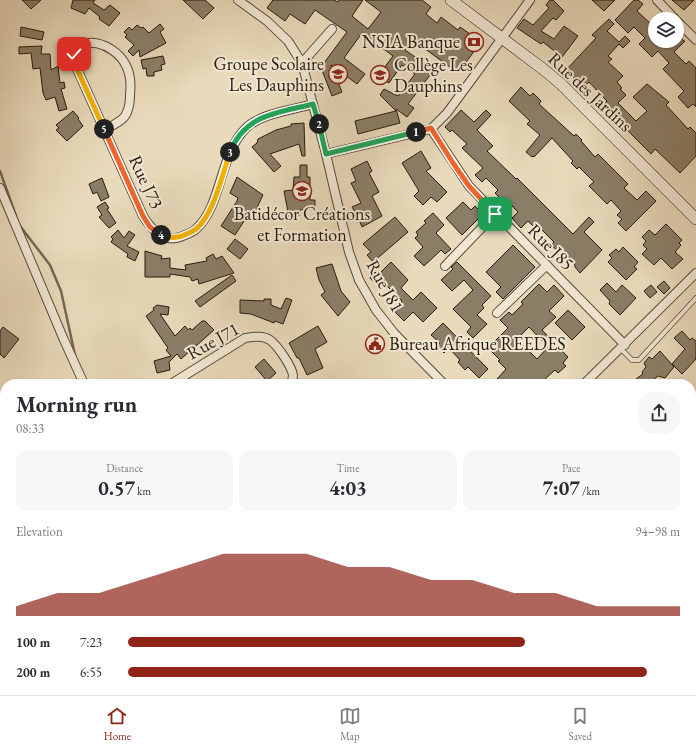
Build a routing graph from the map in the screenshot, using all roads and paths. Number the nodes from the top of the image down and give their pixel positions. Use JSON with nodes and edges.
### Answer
{"nodes":[{"id":1,"x":238,"y":0,"type":"edge"},
{"id":2,"x":451,"y":0,"type":"edge"},
{"id":3,"x":530,"y":0,"type":"edge"},
{"id":4,"x":657,"y":0,"type":"edge"},
{"id":5,"x":668,"y":12,"type":"edge"},
{"id":6,"x":684,"y":28,"type":"edge"},
{"id":7,"x":332,"y":30,"type":"dead end"},
{"id":8,"x":502,"y":38,"type":"junction"},
{"id":9,"x":696,"y":40,"type":"edge"},
{"id":10,"x":302,"y":63,"type":"junction"},
{"id":11,"x":313,"y":104,"type":"junction"},
{"id":12,"x":431,"y":128,"type":"junction"},
{"id":13,"x":104,"y":130,"type":"junction"},
{"id":14,"x":326,"y":154,"type":"junction"},
{"id":15,"x":0,"y":188,"type":"edge"},
{"id":16,"x":495,"y":214,"type":"junction"},
{"id":17,"x":696,"y":219,"type":"edge"},
{"id":18,"x":547,"y":265,"type":"junction"},
{"id":19,"x":445,"y":266,"type":"dead end"},
{"id":20,"x":696,"y":273,"type":"edge"},
{"id":21,"x":696,"y":298,"type":"edge"},
{"id":22,"x":497,"y":313,"type":"dead end"},
{"id":23,"x":623,"y":347,"type":"junction"},
{"id":24,"x":82,"y":379,"type":"edge"},
{"id":25,"x":179,"y":379,"type":"edge"},
{"id":26,"x":292,"y":379,"type":"edge"},
{"id":27,"x":439,"y":379,"type":"edge"},
{"id":28,"x":589,"y":379,"type":"edge"}],
"edges":[{"from":1,"to":10,"type":"street","name":"Rue J81"},
{"from":2,"to":8,"type":"main road","name":"Rue des Jardins"},
{"from":3,"to":8,"type":"street"},
{"from":4,"to":5,"type":"street"},
{"from":6,"to":9,"type":"street"},
{"from":7,"to":10,"type":"street"},
{"from":8,"to":12,"type":"street"},
{"from":8,"to":17,"type":"main road","name":"Rue des Jardins"},
{"from":10,"to":11,"type":"street","name":"Rue J81"},
{"from":11,"to":13,"type":"street","name":"Rue J73"},
{"from":11,"to":14,"type":"street","name":"Rue J81"},
{"from":12,"to":14,"type":"street"},
{"from":12,"to":16,"type":"street","name":"Rue J85"},
{"from":13,"to":13,"type":"street","name":"Rue J73"},
{"from":14,"to":27,"type":"street","name":"Rue J81"},
{"from":15,"to":24,"type":"street"},
{"from":16,"to":18,"type":"street","name":"Rue J85"},
{"from":16,"to":19,"type":"street"},
{"from":18,"to":22,"type":"street"},
{"from":18,"to":23,"type":"street","name":"Rue J85"},
{"from":20,"to":23,"type":"street"},
{"from":21,"to":23,"type":"lane"},
{"from":23,"to":28,"type":"street"},
{"from":25,"to":26,"type":"street","name":"Rue J71"}]}
